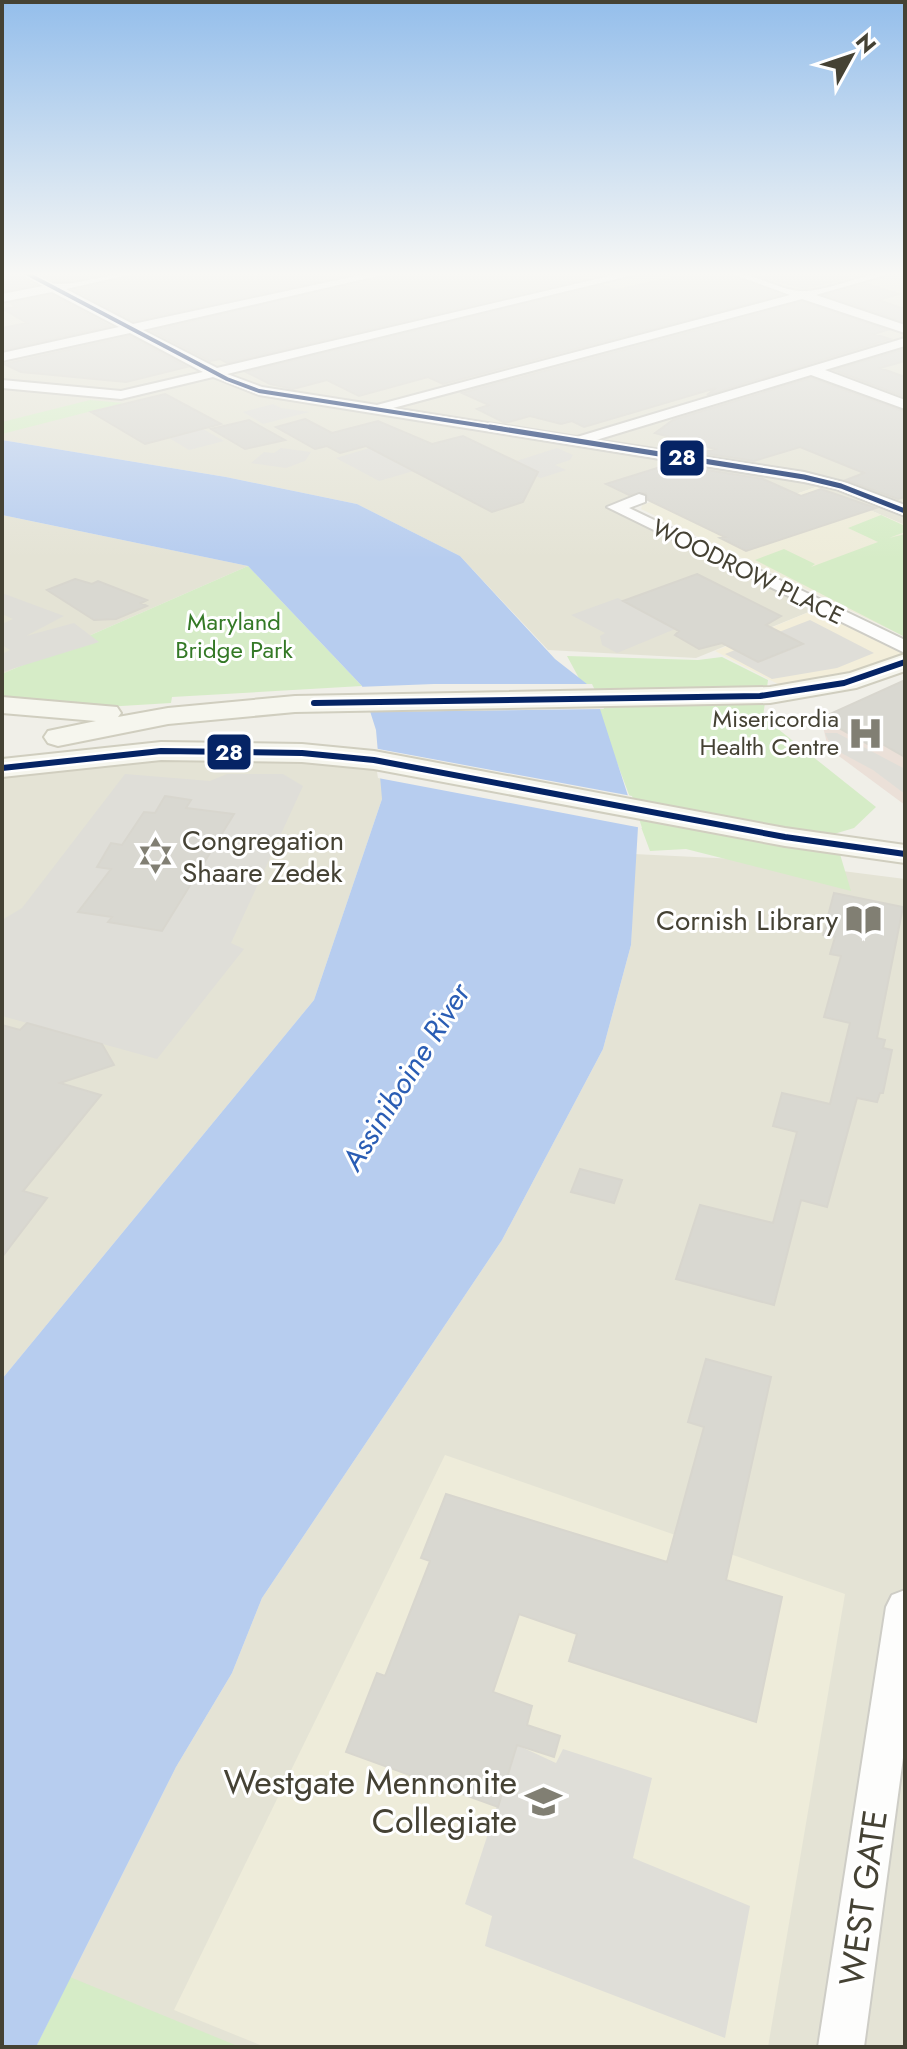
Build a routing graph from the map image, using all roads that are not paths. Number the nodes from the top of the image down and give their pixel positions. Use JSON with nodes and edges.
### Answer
{"nodes":[{"id":1,"x":209,"y":369,"type":"edge"},
{"id":2,"x":235,"y":369,"type":"edge"},
{"id":3,"x":525,"y":369,"type":"edge"},
{"id":4,"x":816,"y":369,"type":"edge"},
{"id":5,"x":811,"y":370,"type":"junction"},
{"id":6,"x":217,"y":373,"type":"junction"},
{"id":7,"x":2,"y":384,"type":"edge"},
{"id":8,"x":905,"y":405,"type":"edge"},
{"id":9,"x":373,"y":409,"type":"junction"},
{"id":10,"x":576,"y":441,"type":"junction"},
{"id":11,"x":639,"y":499,"type":"dead end"},
{"id":12,"x":905,"y":511,"type":"edge"},
{"id":13,"x":905,"y":647,"type":"edge"},
{"id":14,"x":905,"y":662,"type":"edge"},
{"id":15,"x":2,"y":705,"type":"edge"},
{"id":16,"x":168,"y":716,"type":"junction"},
{"id":17,"x":2,"y":746,"type":"edge"},
{"id":18,"x":2,"y":768,"type":"edge"},
{"id":19,"x":905,"y":854,"type":"edge"},
{"id":20,"x":905,"y":1607,"type":"edge"},
{"id":21,"x":841,"y":2047,"type":"edge"}],
"edges":[{"from":1,"to":6,"type":"street"},
{"from":2,"to":6,"type":"street"},
{"from":3,"to":9,"type":"street"},
{"from":4,"to":5,"type":"street"},
{"from":5,"to":8,"type":"street"},
{"from":5,"to":10,"type":"street"},
{"from":6,"to":7,"type":"street"},
{"from":6,"to":9,"type":"street"},
{"from":9,"to":10,"type":"street"},
{"from":10,"to":12,"type":"street"},
{"from":11,"to":13,"type":"street","name":"WOODROW PLACE"},
{"from":14,"to":16,"type":"main road"},
{"from":15,"to":16,"type":"main road"},
{"from":16,"to":17,"type":"main road"},
{"from":18,"to":19,"type":"main road"},
{"from":20,"to":21,"type":"street","name":"WEST GATE"}]}
